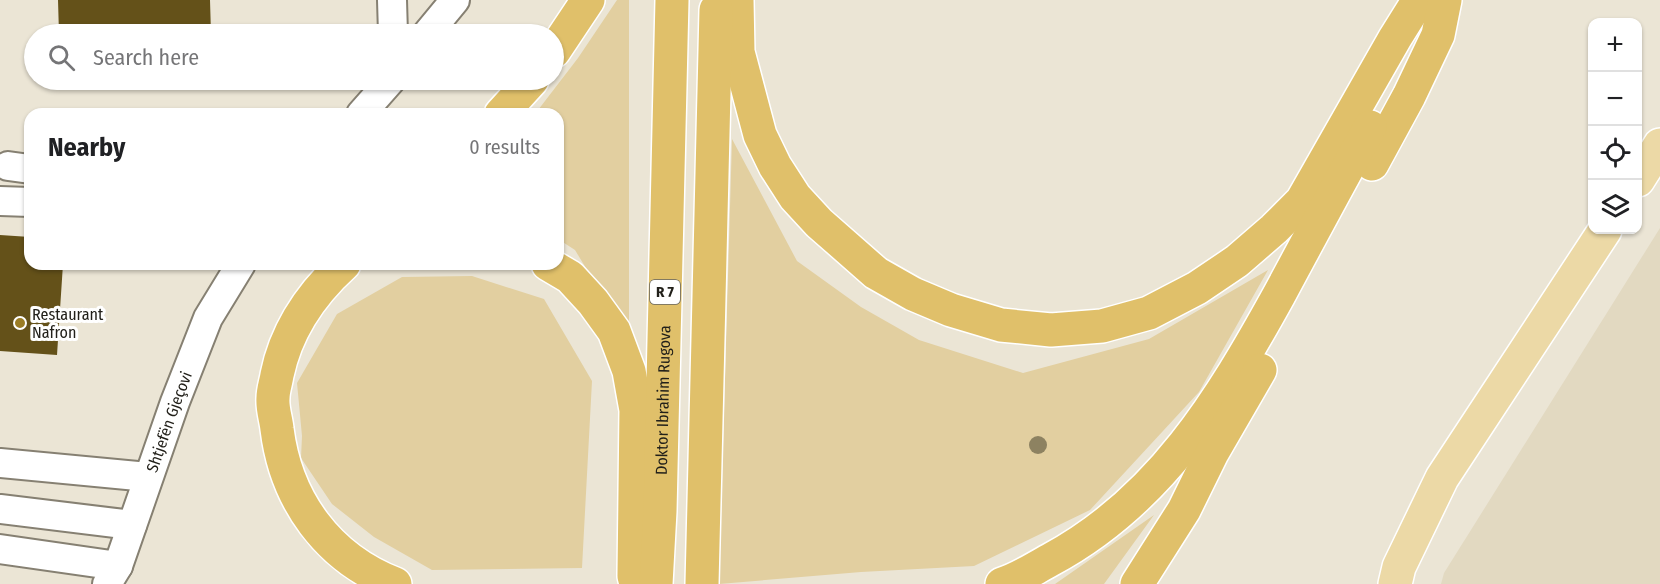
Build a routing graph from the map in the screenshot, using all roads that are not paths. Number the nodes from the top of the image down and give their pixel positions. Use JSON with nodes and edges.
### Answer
{"nodes":[{"id":1,"x":392,"y":0,"type":"edge"},
{"id":2,"x":454,"y":0,"type":"edge"},
{"id":3,"x":588,"y":0,"type":"edge"},
{"id":4,"x":672,"y":0,"type":"edge"},
{"id":5,"x":717,"y":0,"type":"edge"},
{"id":6,"x":737,"y":0,"type":"edge"},
{"id":7,"x":1423,"y":0,"type":"edge"},
{"id":8,"x":1443,"y":0,"type":"edge"},
{"id":9,"x":393,"y":24,"type":"edge"},
{"id":10,"x":435,"y":24,"type":"edge"},
{"id":11,"x":564,"y":36,"type":"edge"},
{"id":12,"x":382,"y":90,"type":"edge"},
{"id":13,"x":523,"y":90,"type":"edge"},
{"id":14,"x":366,"y":108,"type":"edge"},
{"id":15,"x":506,"y":108,"type":"edge"},
{"id":16,"x":1660,"y":145,"type":"edge"},
{"id":17,"x":1642,"y":174,"type":"edge"},
{"id":18,"x":0,"y":201,"type":"edge"},
{"id":19,"x":24,"y":202,"type":"edge"},
{"id":20,"x":1602,"y":234,"type":"edge"},
{"id":21,"x":237,"y":270,"type":"edge"},
{"id":22,"x":558,"y":270,"type":"edge"},
{"id":23,"x":334,"y":273,"type":"edge"},
{"id":24,"x":0,"y":464,"type":"edge"},
{"id":25,"x":148,"y":477,"type":"junction"},
{"id":26,"x":0,"y":510,"type":"edge"},
{"id":27,"x":132,"y":525,"type":"junction"},
{"id":28,"x":0,"y":549,"type":"edge"},
{"id":29,"x":112,"y":575,"type":"edge"},
{"id":30,"x":395,"y":584,"type":"edge"},
{"id":31,"x":636,"y":584,"type":"edge"},
{"id":32,"x":656,"y":584,"type":"edge"},
{"id":33,"x":702,"y":584,"type":"edge"},
{"id":34,"x":1002,"y":584,"type":"edge"},
{"id":35,"x":1137,"y":584,"type":"edge"},
{"id":36,"x":1395,"y":584,"type":"edge"}],
"edges":[{"from":1,"to":9,"type":"street"},
{"from":2,"to":10,"type":"street"},
{"from":3,"to":11,"type":"highway"},
{"from":4,"to":32,"type":"highway","name":"Doktor Ibrahim Rugova","number":"R 7"},
{"from":5,"to":33,"type":"highway"},
{"from":6,"to":7,"type":"highway"},
{"from":8,"to":34,"type":"highway"},
{"from":8,"to":35,"type":"highway"},
{"from":12,"to":14,"type":"street"},
{"from":13,"to":15,"type":"highway"},
{"from":16,"to":17,"type":"main road"},
{"from":18,"to":19,"type":"street"},
{"from":20,"to":36,"type":"main road"},
{"from":21,"to":25,"type":"street","name":"Shtjefën Gjeçovi"},
{"from":22,"to":31,"type":"highway"},
{"from":23,"to":30,"type":"highway"},
{"from":24,"to":25,"type":"street"},
{"from":25,"to":27,"type":"street","name":"Shtjefën Gjeçovi"},
{"from":26,"to":27,"type":"street"},
{"from":27,"to":29,"type":"street","name":"Shtjefën Gjeçovi"},
{"from":28,"to":29,"type":"street"}]}
